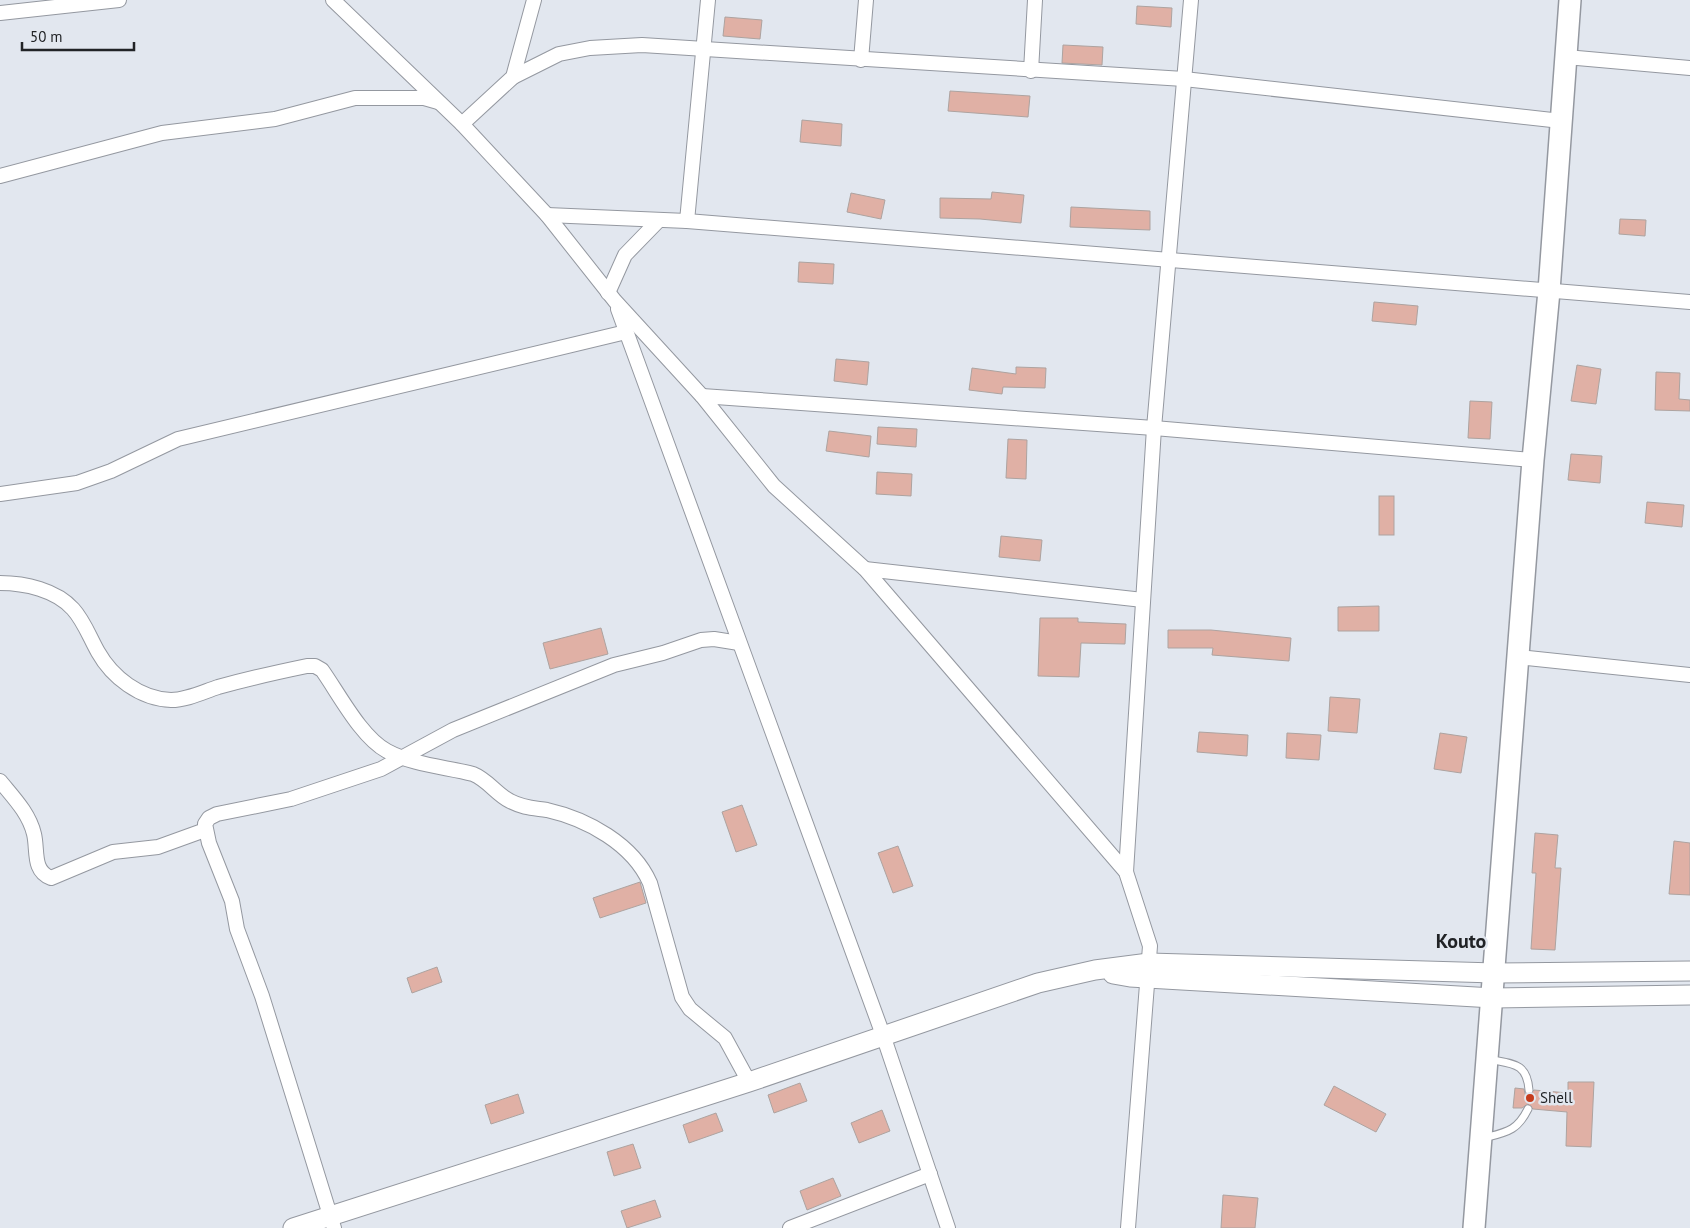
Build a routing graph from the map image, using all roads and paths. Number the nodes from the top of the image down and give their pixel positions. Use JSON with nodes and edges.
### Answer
{"nodes":[{"id":1,"x":119,"y":0,"type":"edge"},
{"id":2,"x":333,"y":0,"type":"edge"},
{"id":3,"x":534,"y":0,"type":"edge"},
{"id":4,"x":708,"y":0,"type":"edge"},
{"id":5,"x":866,"y":0,"type":"edge"},
{"id":6,"x":1035,"y":0,"type":"edge"},
{"id":7,"x":1191,"y":0,"type":"edge"},
{"id":8,"x":1570,"y":0,"type":"edge"},
{"id":9,"x":0,"y":13,"type":"edge"},
{"id":10,"x":704,"y":51,"type":"junction"},
{"id":11,"x":1566,"y":57,"type":"junction"},
{"id":12,"x":861,"y":60,"type":"junction"},
{"id":13,"x":1690,"y":68,"type":"edge"},
{"id":14,"x":1031,"y":71,"type":"junction"},
{"id":15,"x":514,"y":77,"type":"junction"},
{"id":16,"x":1184,"y":80,"type":"junction"},
{"id":17,"x":439,"y":102,"type":"junction"},
{"id":18,"x":1561,"y":121,"type":"junction"},
{"id":19,"x":462,"y":124,"type":"junction"},
{"id":20,"x":0,"y":176,"type":"edge"},
{"id":21,"x":547,"y":215,"type":"junction"},
{"id":22,"x":659,"y":220,"type":"junction"},
{"id":23,"x":687,"y":221,"type":"junction"},
{"id":24,"x":1167,"y":260,"type":"junction"},
{"id":25,"x":1549,"y":291,"type":"junction"},
{"id":26,"x":611,"y":297,"type":"junction"},
{"id":27,"x":1690,"y":302,"type":"edge"},
{"id":28,"x":626,"y":332,"type":"junction"},
{"id":29,"x":702,"y":396,"type":"junction"},
{"id":30,"x":1154,"y":428,"type":"junction"},
{"id":31,"x":1532,"y":460,"type":"junction"},
{"id":32,"x":0,"y":494,"type":"edge"},
{"id":33,"x":866,"y":570,"type":"junction"},
{"id":34,"x":0,"y":583,"type":"edge"},
{"id":35,"x":1143,"y":600,"type":"junction"},
{"id":36,"x":739,"y":643,"type":"junction"},
{"id":37,"x":1518,"y":657,"type":"junction"},
{"id":38,"x":1690,"y":675,"type":"edge"},
{"id":39,"x":403,"y":758,"type":"junction"},
{"id":40,"x":0,"y":781,"type":"edge"},
{"id":41,"x":205,"y":830,"type":"junction"},
{"id":42,"x":1126,"y":872,"type":"junction"},
{"id":43,"x":1148,"y":970,"type":"junction"},
{"id":44,"x":1690,"y":971,"type":"edge"},
{"id":45,"x":1495,"y":973,"type":"junction"},
{"id":46,"x":1690,"y":995,"type":"edge"},
{"id":47,"x":1493,"y":998,"type":"junction"},
{"id":48,"x":883,"y":1035,"type":"junction"},
{"id":49,"x":1488,"y":1059,"type":"junction"},
{"id":50,"x":749,"y":1082,"type":"junction"},
{"id":51,"x":1529,"y":1090,"type":"dead end"},
{"id":52,"x":1528,"y":1109,"type":"dead end"},
{"id":53,"x":1481,"y":1139,"type":"junction"},
{"id":54,"x":930,"y":1174,"type":"junction"},
{"id":55,"x":332,"y":1222,"type":"edge"},
{"id":56,"x":293,"y":1228,"type":"edge"},
{"id":57,"x":790,"y":1228,"type":"edge"},
{"id":58,"x":948,"y":1228,"type":"edge"},
{"id":59,"x":1128,"y":1228,"type":"edge"},
{"id":60,"x":1474,"y":1228,"type":"edge"}],
"edges":[{"from":1,"to":9,"type":"street"},
{"from":2,"to":17,"type":"street"},
{"from":3,"to":15,"type":"street"},
{"from":4,"to":10,"type":"street"},
{"from":5,"to":12,"type":"street"},
{"from":6,"to":14,"type":"street"},
{"from":7,"to":16,"type":"street"},
{"from":8,"to":11,"type":"main road"},
{"from":10,"to":12,"type":"street"},
{"from":10,"to":15,"type":"street"},
{"from":10,"to":23,"type":"street"},
{"from":11,"to":13,"type":"street"},
{"from":11,"to":18,"type":"main road"},
{"from":12,"to":14,"type":"street"},
{"from":14,"to":16,"type":"street"},
{"from":15,"to":19,"type":"street"},
{"from":16,"to":18,"type":"street"},
{"from":16,"to":24,"type":"street"},
{"from":17,"to":19,"type":"street"},
{"from":17,"to":20,"type":"street"},
{"from":18,"to":25,"type":"main road"},
{"from":19,"to":21,"type":"street"},
{"from":21,"to":22,"type":"street"},
{"from":21,"to":26,"type":"street"},
{"from":22,"to":23,"type":"street"},
{"from":22,"to":26,"type":"street"},
{"from":23,"to":24,"type":"street"},
{"from":24,"to":25,"type":"street"},
{"from":24,"to":30,"type":"street"},
{"from":25,"to":27,"type":"street"},
{"from":25,"to":31,"type":"main road"},
{"from":26,"to":28,"type":"street"},
{"from":26,"to":29,"type":"street"},
{"from":28,"to":32,"type":"street"},
{"from":28,"to":36,"type":"street"},
{"from":29,"to":30,"type":"street"},
{"from":29,"to":33,"type":"street"},
{"from":30,"to":31,"type":"street"},
{"from":30,"to":35,"type":"street"},
{"from":31,"to":37,"type":"main road"},
{"from":33,"to":35,"type":"street"},
{"from":33,"to":42,"type":"street"},
{"from":34,"to":39,"type":"street"},
{"from":35,"to":42,"type":"street"},
{"from":36,"to":39,"type":"street"},
{"from":36,"to":48,"type":"street"},
{"from":37,"to":38,"type":"street"},
{"from":37,"to":45,"type":"main road"},
{"from":39,"to":41,"type":"street"},
{"from":39,"to":50,"type":"street"},
{"from":40,"to":41,"type":"street"},
{"from":41,"to":55,"type":"street"},
{"from":42,"to":43,"type":"street"},
{"from":43,"to":45,"type":"main road"},
{"from":43,"to":47,"type":"main road"},
{"from":43,"to":48,"type":"main road"},
{"from":43,"to":59,"type":"street"},
{"from":44,"to":45,"type":"main road"},
{"from":45,"to":47,"type":"main road"},
{"from":46,"to":47,"type":"main road"},
{"from":47,"to":49,"type":"main road"},
{"from":48,"to":50,"type":"main road"},
{"from":48,"to":54,"type":"street"},
{"from":49,"to":51,"type":"lane"},
{"from":49,"to":53,"type":"main road"},
{"from":50,"to":55,"type":"main road"},
{"from":52,"to":53,"type":"lane"},
{"from":53,"to":60,"type":"main road"},
{"from":54,"to":57,"type":"street"},
{"from":54,"to":58,"type":"street"},
{"from":55,"to":56,"type":"main road"}]}
